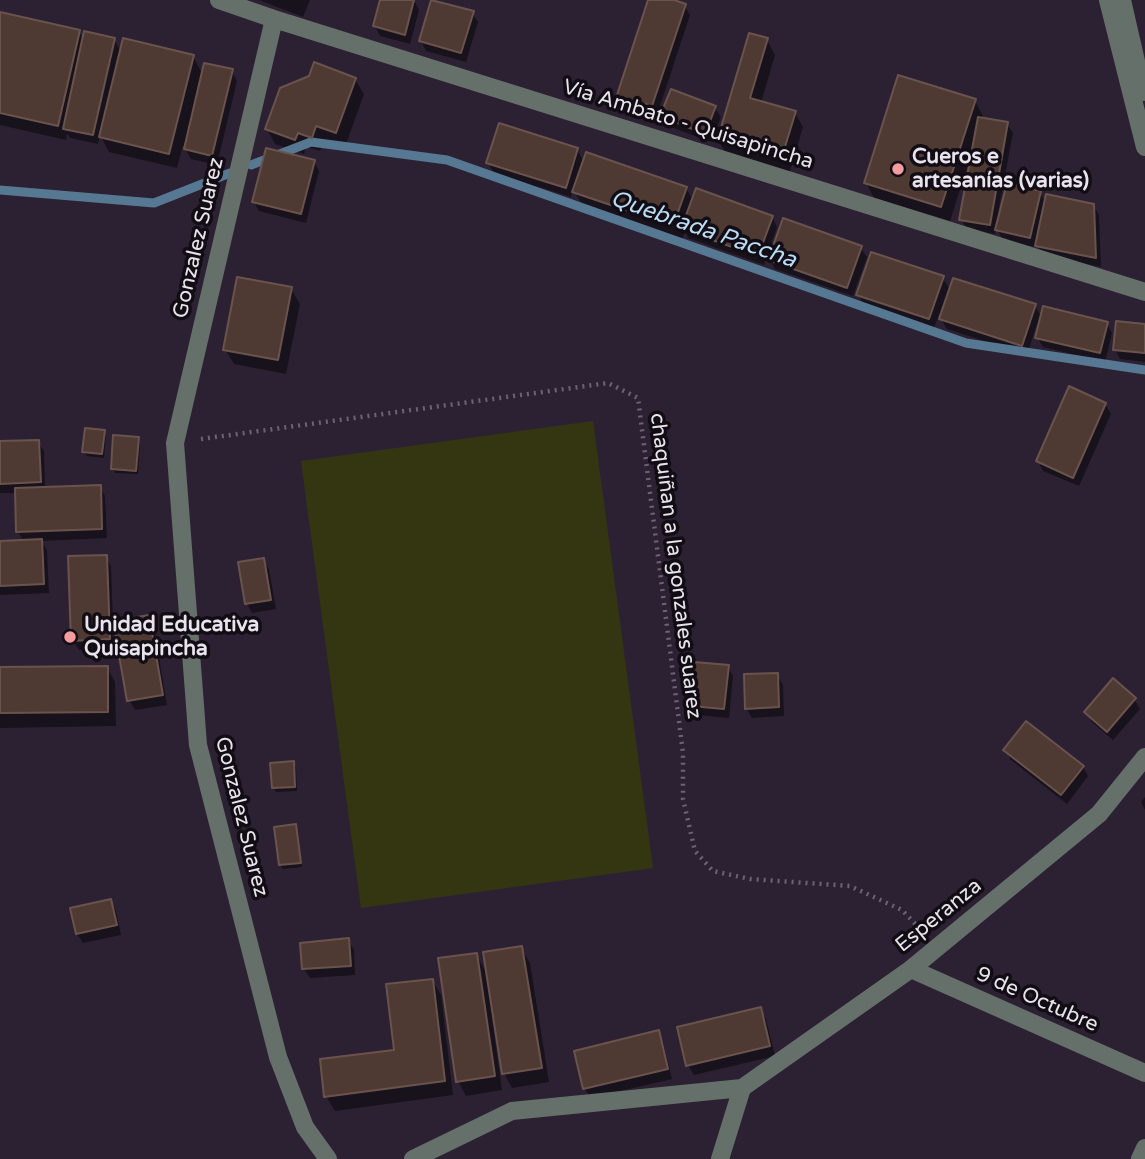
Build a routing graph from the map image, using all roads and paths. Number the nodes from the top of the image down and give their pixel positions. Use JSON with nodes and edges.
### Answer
{"nodes":[{"id":1,"x":219,"y":0,"type":"edge"},
{"id":2,"x":1108,"y":0,"type":"edge"},
{"id":3,"x":1122,"y":0,"type":"edge"},
{"id":4,"x":274,"y":19,"type":"junction"},
{"id":5,"x":1145,"y":101,"type":"edge"},
{"id":6,"x":1145,"y":148,"type":"edge"},
{"id":7,"x":1145,"y":292,"type":"edge"},
{"id":8,"x":174,"y":443,"type":"junction"},
{"id":9,"x":1145,"y":757,"type":"edge"},
{"id":10,"x":936,"y":947,"type":"junction"},
{"id":11,"x":911,"y":969,"type":"junction"},
{"id":12,"x":1145,"y":1073,"type":"edge"},
{"id":13,"x":743,"y":1088,"type":"junction"},
{"id":14,"x":1145,"y":1148,"type":"edge"},
{"id":15,"x":328,"y":1159,"type":"edge"},
{"id":16,"x":413,"y":1159,"type":"edge"},
{"id":17,"x":720,"y":1159,"type":"edge"},
{"id":18,"x":1140,"y":1159,"type":"edge"}],
"edges":[{"from":1,"to":4,"type":"street","name":"Vía Ambato - Quisapincha"},
{"from":2,"to":6,"type":"street"},
{"from":3,"to":5,"type":"street"},
{"from":4,"to":7,"type":"street","name":"Vía Ambato - Quisapincha"},
{"from":4,"to":8,"type":"street","name":"Gonzalez Suarez"},
{"from":8,"to":10,"type":"path","name":"chaquiñan a la gonzales suarez"},
{"from":8,"to":15,"type":"street","name":"Gonzalez Suarez"},
{"from":9,"to":10,"type":"street","name":"Esperanza"},
{"from":10,"to":11,"type":"street","name":"Esperanza"},
{"from":11,"to":12,"type":"street","name":"9 de Octubre"},
{"from":11,"to":13,"type":"street","name":"Esperanza"},
{"from":13,"to":16,"type":"street","name":"Esperanza"},
{"from":13,"to":17,"type":"street"},
{"from":14,"to":18,"type":"street"}]}
